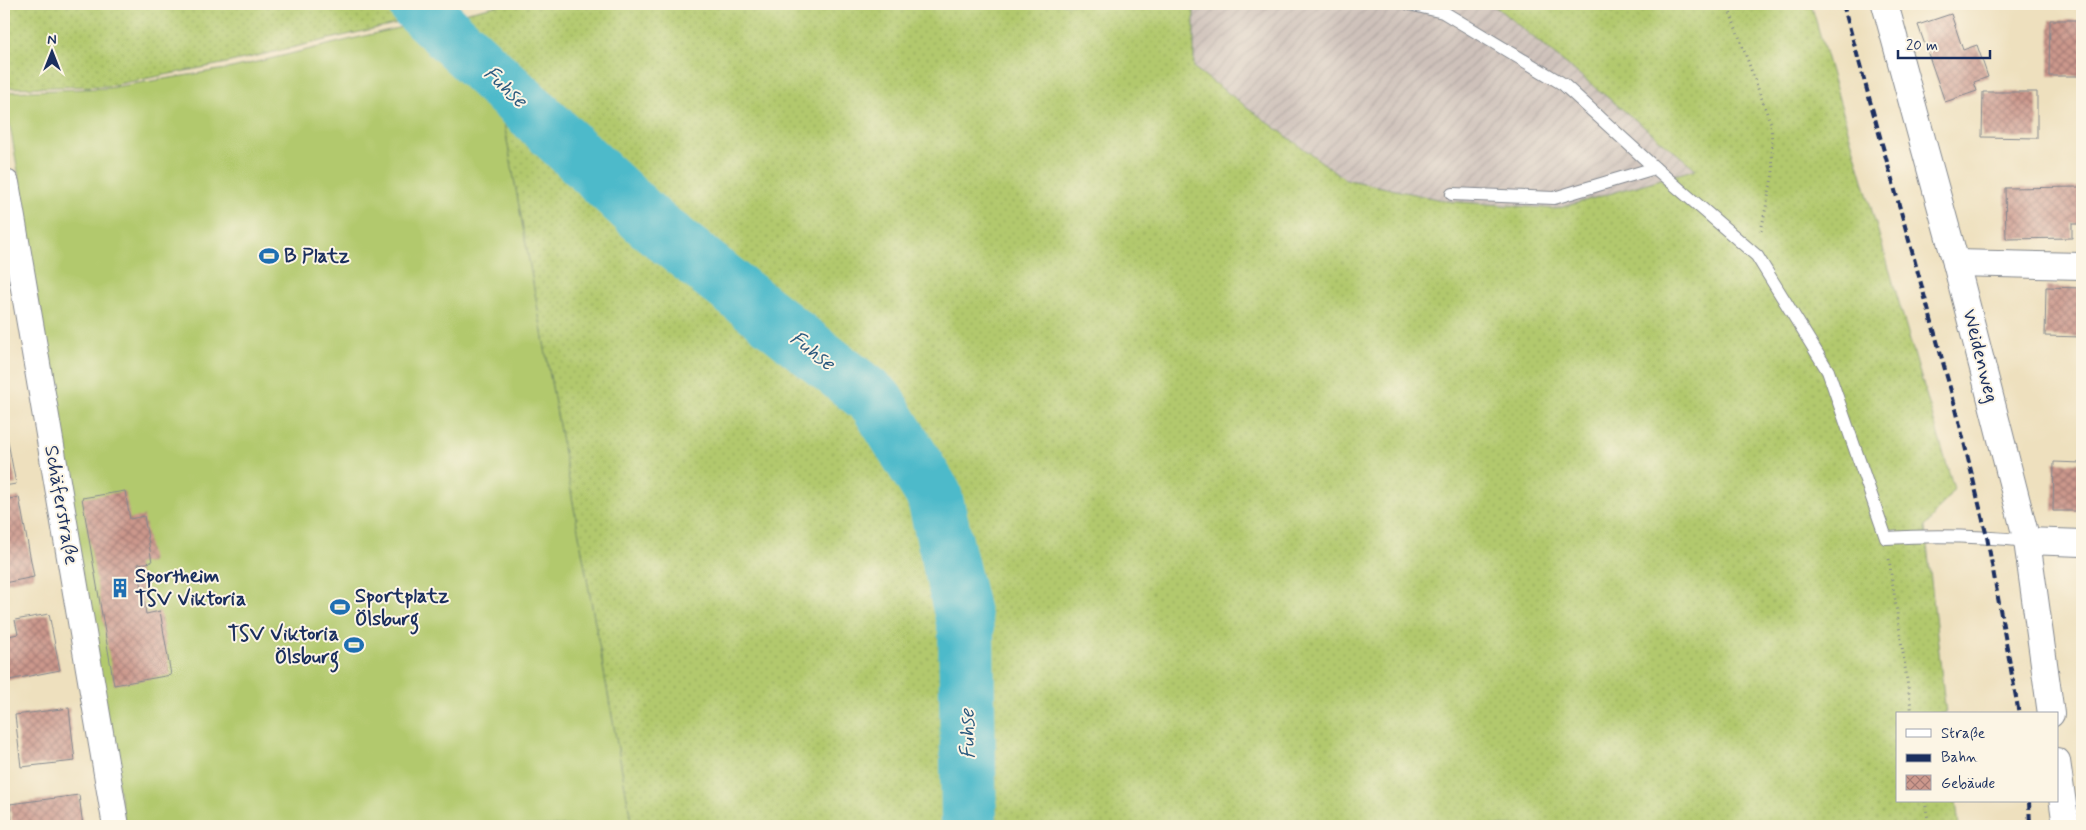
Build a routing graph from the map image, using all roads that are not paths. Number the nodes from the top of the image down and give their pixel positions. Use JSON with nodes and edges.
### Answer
{"nodes":[{"id":1,"x":1409,"y":4,"type":"edge"},
{"id":2,"x":1885,"y":4,"type":"edge"},
{"id":3,"x":1655,"y":168,"type":"junction"},
{"id":4,"x":5,"y":180,"type":"edge"},
{"id":5,"x":1452,"y":194,"type":"dead end"},
{"id":6,"x":1956,"y":263,"type":"junction"},
{"id":7,"x":2082,"y":266,"type":"edge"},
{"id":8,"x":2027,"y":541,"type":"junction"},
{"id":9,"x":2082,"y":542,"type":"edge"},
{"id":10,"x":2051,"y":712,"type":"edge"},
{"id":11,"x":2058,"y":768,"type":"edge"},
{"id":12,"x":116,"y":826,"type":"edge"},
{"id":13,"x":2066,"y":826,"type":"edge"}],
"edges":[{"from":1,"to":3,"type":"lane"},
{"from":2,"to":6,"type":"street","name":"Weidenweg"},
{"from":3,"to":5,"type":"lane"},
{"from":3,"to":8,"type":"lane"},
{"from":4,"to":12,"type":"street","name":"Schäferstraße"},
{"from":6,"to":7,"type":"street"},
{"from":6,"to":8,"type":"street","name":"Weidenweg"},
{"from":8,"to":9,"type":"street"},
{"from":8,"to":10,"type":"street","name":"Weidenweg"},
{"from":11,"to":13,"type":"street"}]}
